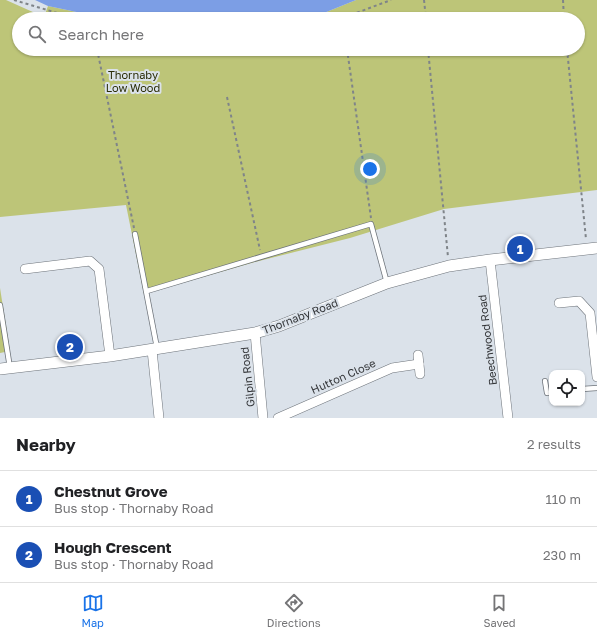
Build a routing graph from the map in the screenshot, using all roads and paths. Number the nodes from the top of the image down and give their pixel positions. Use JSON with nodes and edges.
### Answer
{"nodes":[{"id":1,"x":14,"y":0,"type":"edge"},
{"id":2,"x":391,"y":0,"type":"edge"},
{"id":3,"x":424,"y":0,"type":"edge"},
{"id":4,"x":563,"y":0,"type":"edge"},
{"id":5,"x":54,"y":12,"type":"edge"},
{"id":6,"x":360,"y":12,"type":"edge"},
{"id":7,"x":425,"y":12,"type":"edge"},
{"id":8,"x":564,"y":12,"type":"edge"},
{"id":9,"x":98,"y":56,"type":"edge"},
{"id":10,"x":348,"y":56,"type":"edge"},
{"id":11,"x":429,"y":56,"type":"edge"},
{"id":12,"x":568,"y":56,"type":"edge"},
{"id":13,"x":227,"y":97,"type":"dead end"},
{"id":14,"x":371,"y":224,"type":"junction"},
{"id":15,"x":135,"y":234,"type":"joint"},
{"id":16,"x":592,"y":248,"type":"edge"},
{"id":17,"x":262,"y":257,"type":"junction"},
{"id":18,"x":490,"y":260,"type":"junction"},
{"id":19,"x":449,"y":266,"type":"junction"},
{"id":20,"x":25,"y":269,"type":"dead end"},
{"id":21,"x":388,"y":283,"type":"junction"},
{"id":22,"x":147,"y":291,"type":"junction"},
{"id":23,"x":558,"y":303,"type":"dead end"},
{"id":24,"x":0,"y":305,"type":"edge"},
{"id":25,"x":255,"y":333,"type":"junction"},
{"id":26,"x":155,"y":349,"type":"junction"},
{"id":27,"x":418,"y":355,"type":"dead end"},
{"id":28,"x":110,"y":356,"type":"junction"},
{"id":29,"x":419,"y":364,"type":"junction"},
{"id":30,"x":5,"y":369,"type":"edge"},
{"id":31,"x":420,"y":374,"type":"dead end"},
{"id":32,"x":597,"y":377,"type":"edge"},
{"id":33,"x":545,"y":381,"type":"dead end"},
{"id":34,"x":597,"y":388,"type":"edge"},
{"id":35,"x":585,"y":389,"type":"edge"},
{"id":36,"x":549,"y":393,"type":"edge"},
{"id":37,"x":159,"y":418,"type":"edge"},
{"id":38,"x":263,"y":418,"type":"edge"},
{"id":39,"x":278,"y":418,"type":"edge"},
{"id":40,"x":508,"y":418,"type":"edge"}],
"edges":[{"from":1,"to":5,"type":"path"},
{"from":2,"to":6,"type":"path"},
{"from":3,"to":7,"type":"path"},
{"from":4,"to":8,"type":"path"},
{"from":9,"to":15,"type":"path"},
{"from":10,"to":14,"type":"path"},
{"from":11,"to":19,"type":"path"},
{"from":12,"to":16,"type":"path"},
{"from":13,"to":17,"type":"path"},
{"from":14,"to":17,"type":"lane"},
{"from":14,"to":21,"type":"lane"},
{"from":15,"to":22,"type":"lane"},
{"from":16,"to":18,"type":"street","name":"Thornaby Road"},
{"from":17,"to":22,"type":"lane"},
{"from":18,"to":19,"type":"street","name":"Thornaby Road"},
{"from":18,"to":40,"type":"street","name":"Beechwood Road"},
{"from":19,"to":21,"type":"street","name":"Thornaby Road"},
{"from":20,"to":28,"type":"street"},
{"from":21,"to":25,"type":"street","name":"Thornaby Road"},
{"from":22,"to":26,"type":"lane"},
{"from":23,"to":32,"type":"street"},
{"from":24,"to":30,"type":"lane"},
{"from":25,"to":26,"type":"street","name":"Thornaby Road"},
{"from":25,"to":38,"type":"street","name":"Gilpin Road"},
{"from":26,"to":28,"type":"street","name":"Thornaby Road"},
{"from":26,"to":37,"type":"street"},
{"from":27,"to":29,"type":"street"},
{"from":28,"to":30,"type":"street","name":"Thornaby Road"},
{"from":29,"to":31,"type":"street"},
{"from":29,"to":39,"type":"street","name":"Hutton Close"},
{"from":33,"to":36,"type":"lane"},
{"from":34,"to":35,"type":"lane"}]}
